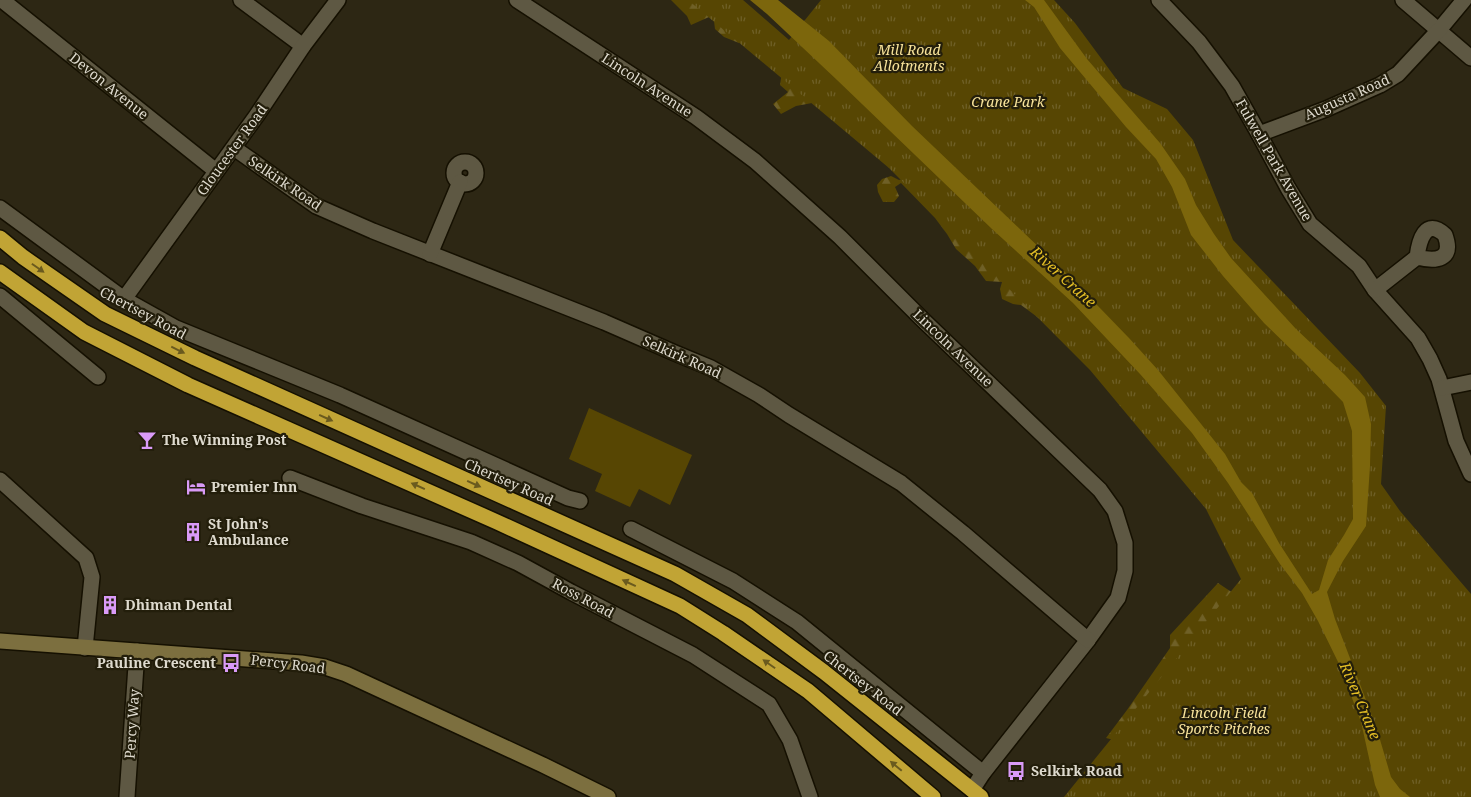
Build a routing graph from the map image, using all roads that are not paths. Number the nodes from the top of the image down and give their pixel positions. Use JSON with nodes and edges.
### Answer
{"nodes":[{"id":1,"x":2,"y":0,"type":"edge"},
{"id":2,"x":241,"y":0,"type":"edge"},
{"id":3,"x":338,"y":0,"type":"edge"},
{"id":4,"x":517,"y":0,"type":"edge"},
{"id":5,"x":1159,"y":0,"type":"edge"},
{"id":6,"x":1403,"y":0,"type":"edge"},
{"id":7,"x":1464,"y":0,"type":"edge"},
{"id":8,"x":1439,"y":30,"type":"junction"},
{"id":9,"x":303,"y":46,"type":"junction"},
{"id":10,"x":1471,"y":58,"type":"edge"},
{"id":11,"x":1260,"y":134,"type":"junction"},
{"id":12,"x":234,"y":148,"type":"junction"},
{"id":13,"x":216,"y":171,"type":"junction"},
{"id":14,"x":460,"y":182,"type":"dead end"},
{"id":15,"x":0,"y":208,"type":"edge"},
{"id":16,"x":0,"y":238,"type":"edge"},
{"id":17,"x":430,"y":254,"type":"junction"},
{"id":18,"x":1417,"y":257,"type":"dead end"},
{"id":19,"x":0,"y":272,"type":"edge"},
{"id":20,"x":1375,"y":290,"type":"junction"},
{"id":21,"x":0,"y":296,"type":"edge"},
{"id":22,"x":124,"y":299,"type":"junction"},
{"id":23,"x":98,"y":377,"type":"dead end"},
{"id":24,"x":1471,"y":382,"type":"edge"},
{"id":25,"x":1442,"y":388,"type":"junction"},
{"id":26,"x":1471,"y":474,"type":"edge"},
{"id":27,"x":290,"y":478,"type":"dead end"},
{"id":28,"x":0,"y":480,"type":"edge"},
{"id":29,"x":580,"y":502,"type":"dead end"},
{"id":30,"x":632,"y":528,"type":"dead end"},
{"id":31,"x":1088,"y":640,"type":"junction"},
{"id":32,"x":0,"y":641,"type":"edge"},
{"id":33,"x":85,"y":648,"type":"junction"},
{"id":34,"x":137,"y":651,"type":"junction"},
{"id":35,"x":984,"y":773,"type":"junction"},
{"id":36,"x":976,"y":793,"type":"edge"},
{"id":37,"x":127,"y":797,"type":"edge"},
{"id":38,"x":608,"y":797,"type":"edge"},
{"id":39,"x":810,"y":797,"type":"edge"},
{"id":40,"x":933,"y":797,"type":"edge"}],
"edges":[{"from":1,"to":13,"type":"street","name":"Devon Avenue"},
{"from":2,"to":9,"type":"street"},
{"from":3,"to":9,"type":"street","name":"Gloucester Road"},
{"from":4,"to":31,"type":"street","name":"Lincoln Avenue"},
{"from":5,"to":11,"type":"street","name":"Fulwell Park Avenue"},
{"from":6,"to":8,"type":"street"},
{"from":7,"to":8,"type":"street","name":"Augusta Road"},
{"from":8,"to":10,"type":"street"},
{"from":8,"to":11,"type":"street","name":"Augusta Road"},
{"from":9,"to":12,"type":"street","name":"Gloucester Road"},
{"from":11,"to":20,"type":"street","name":"Fulwell Park Avenue"},
{"from":12,"to":13,"type":"street","name":"Gloucester Road"},
{"from":12,"to":17,"type":"street","name":"Selkirk Road"},
{"from":13,"to":22,"type":"street","name":"Gloucester Road"},
{"from":14,"to":17,"type":"street"},
{"from":15,"to":22,"type":"street","name":"Chertsey Road"},
{"from":16,"to":36,"type":"highway","name":"Chertsey Road","one_way":true},
{"from":17,"to":31,"type":"street","name":"Selkirk Road"},
{"from":18,"to":20,"type":"street"},
{"from":40,"to":19,"type":"highway","one_way":true},
{"from":20,"to":25,"type":"street","name":"Fulwell Park Avenue"},
{"from":21,"to":23,"type":"street"},
{"from":22,"to":29,"type":"street","name":"Chertsey Road"},
{"from":24,"to":25,"type":"street"},
{"from":25,"to":26,"type":"street","name":"Fulwell Park Avenue"},
{"from":27,"to":39,"type":"street","name":"Ross Road"},
{"from":28,"to":33,"type":"street"},
{"from":30,"to":35,"type":"street","name":"Chertsey Road"},
{"from":31,"to":35,"type":"street","name":"Lincoln Avenue"},
{"from":32,"to":33,"type":"street","name":"Percy Road"},
{"from":33,"to":34,"type":"street","name":"Percy Road"},
{"from":34,"to":37,"type":"street","name":"Percy Way"},
{"from":34,"to":38,"type":"street","name":"Percy Road"},
{"from":35,"to":36,"type":"street","name":"Lincoln Avenue"}]}
